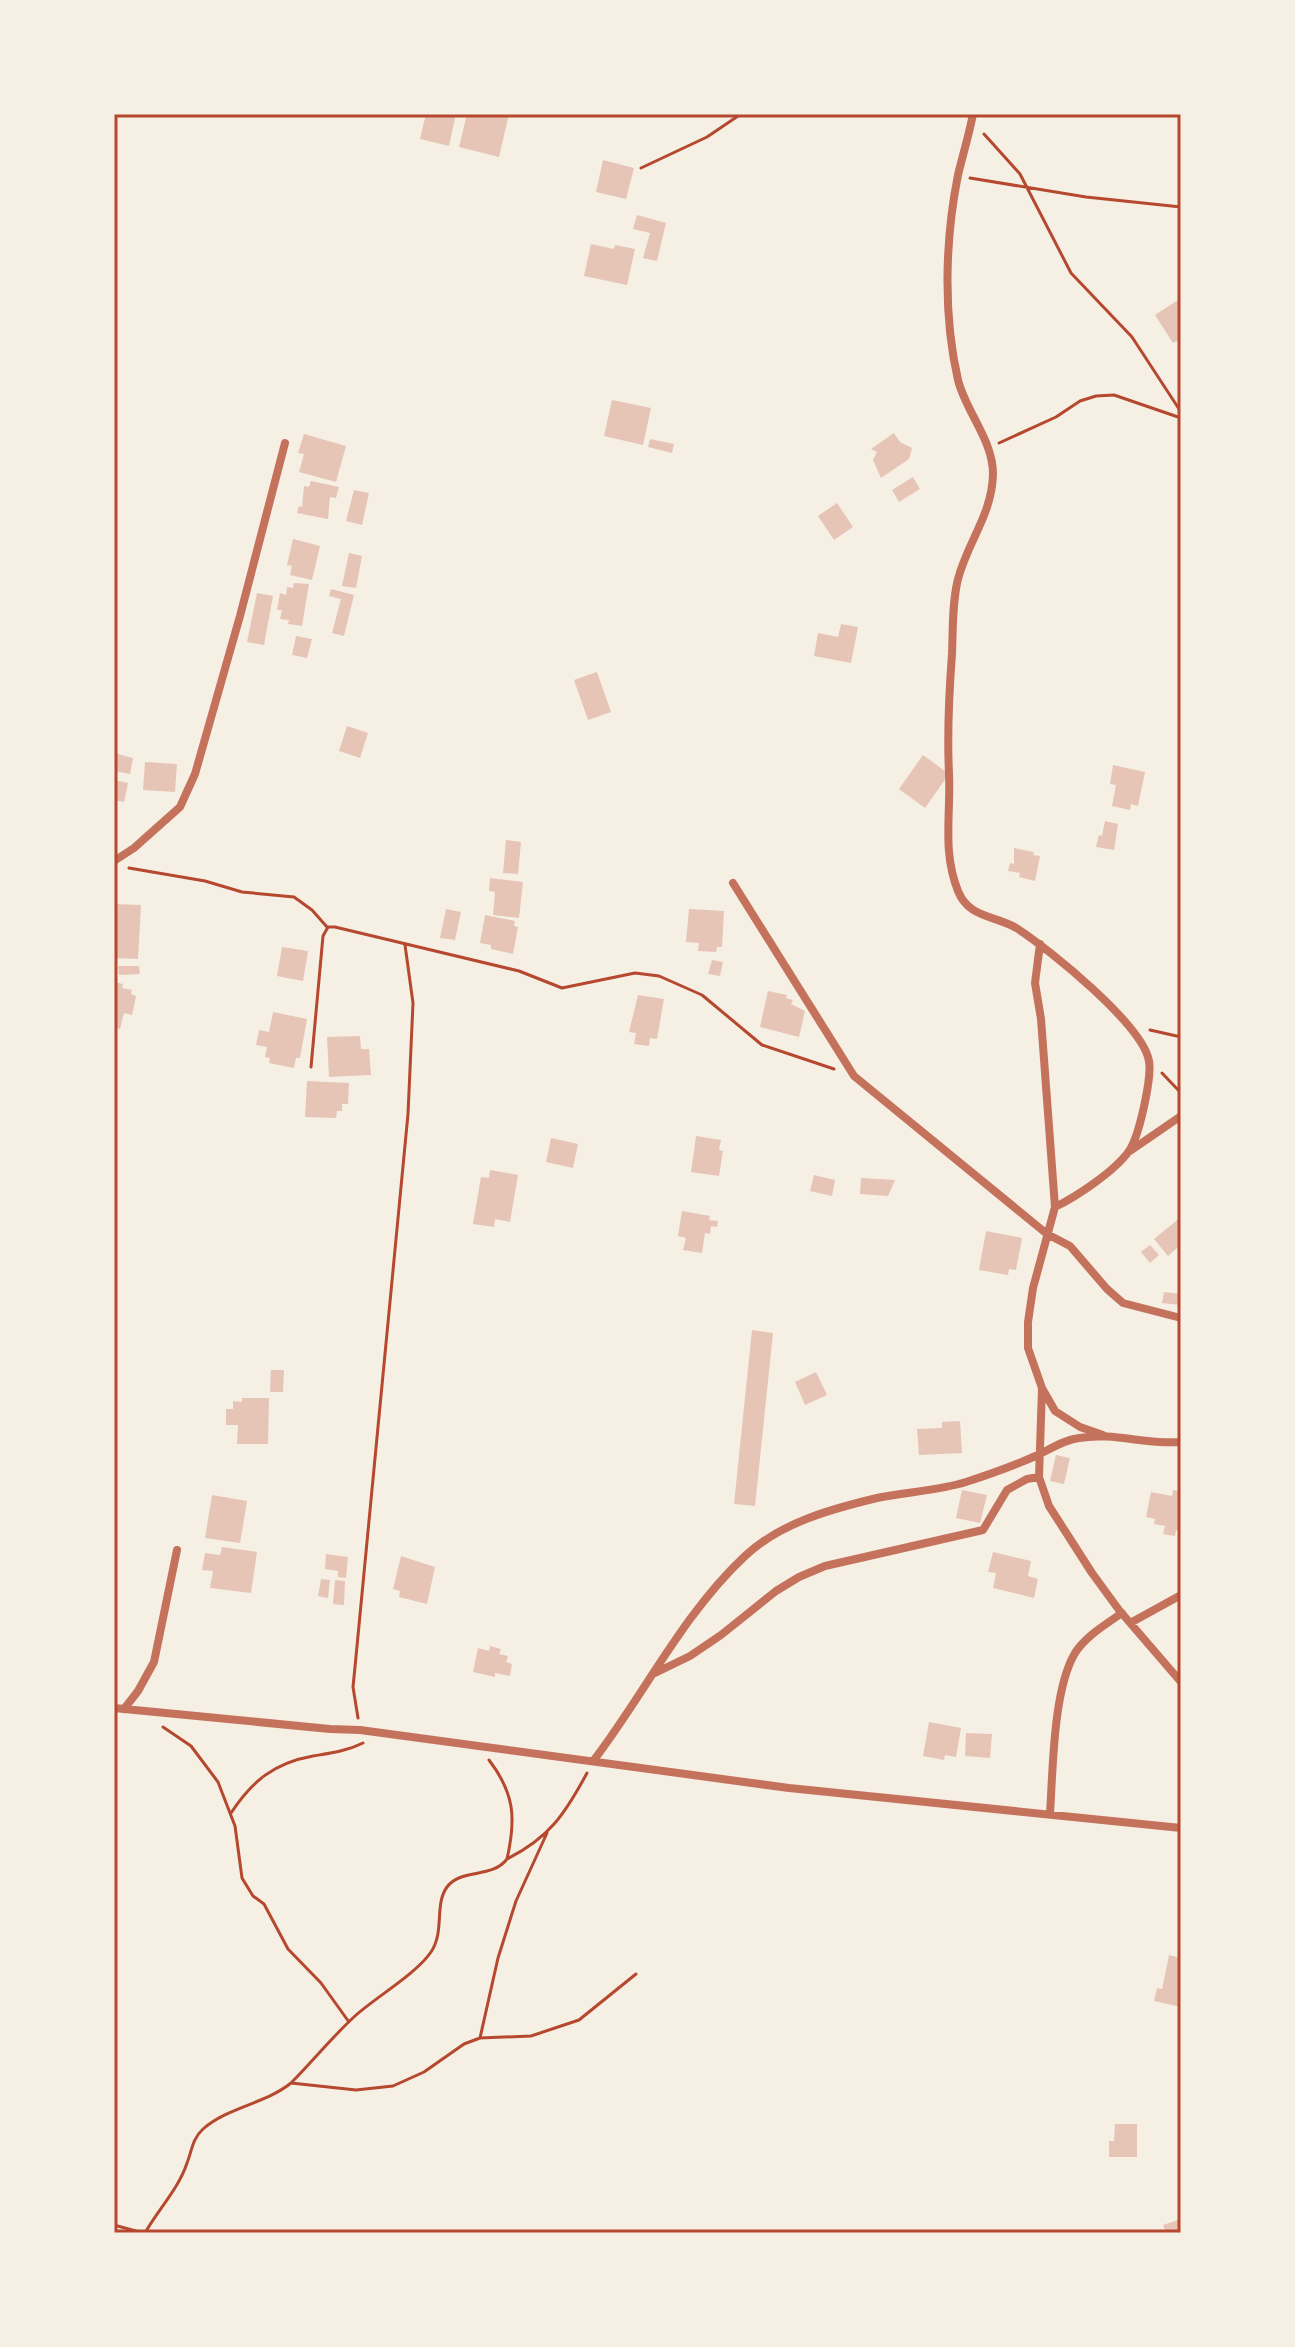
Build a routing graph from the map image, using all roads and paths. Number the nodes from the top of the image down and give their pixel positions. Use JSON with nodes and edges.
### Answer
{"nodes":[{"id":1,"x":741,"y":114,"type":"edge"},
{"id":2,"x":973,"y":114,"type":"edge"},
{"id":3,"x":981,"y":126,"type":"dead end"},
{"id":4,"x":641,"y":168,"type":"dead end"},
{"id":5,"x":958,"y":176,"type":"junction"},
{"id":6,"x":1027,"y":189,"type":"junction"},
{"id":7,"x":1181,"y":207,"type":"edge"},
{"id":8,"x":1181,"y":412,"type":"edge"},
{"id":9,"x":1181,"y":418,"type":"edge"},
{"id":10,"x":285,"y":443,"type":"dead end"},
{"id":11,"x":988,"y":447,"type":"junction"},
{"id":12,"x":114,"y":861,"type":"edge"},
{"id":13,"x":129,"y":868,"type":"dead end"},
{"id":14,"x":733,"y":883,"type":"dead end"},
{"id":15,"x":328,"y":927,"type":"junction"},
{"id":16,"x":1040,"y":944,"type":"junction"},
{"id":17,"x":405,"y":945,"type":"junction"},
{"id":18,"x":1130,"y":1027,"type":"junction"},
{"id":19,"x":1181,"y":1037,"type":"edge"},
{"id":20,"x":1149,"y":1058,"type":"junction"},
{"id":21,"x":311,"y":1067,"type":"dead end"},
{"id":22,"x":854,"y":1076,"type":"junction"},
{"id":23,"x":1181,"y":1093,"type":"edge"},
{"id":24,"x":1181,"y":1116,"type":"edge"},
{"id":25,"x":1130,"y":1151,"type":"junction"},
{"id":26,"x":1055,"y":1207,"type":"junction"},
{"id":27,"x":1047,"y":1234,"type":"junction"},
{"id":28,"x":1181,"y":1318,"type":"edge"},
{"id":29,"x":1042,"y":1388,"type":"junction"},
{"id":30,"x":1108,"y":1437,"type":"junction"},
{"id":31,"x":1181,"y":1442,"type":"edge"},
{"id":32,"x":1039,"y":1454,"type":"junction"},
{"id":33,"x":1039,"y":1477,"type":"junction"},
{"id":34,"x":177,"y":1550,"type":"dead end"},
{"id":35,"x":1181,"y":1595,"type":"edge"},
{"id":36,"x":1122,"y":1613,"type":"junction"},
{"id":37,"x":1132,"y":1622,"type":"junction"},
{"id":38,"x":655,"y":1673,"type":"junction"},
{"id":39,"x":1181,"y":1682,"type":"edge"},
{"id":40,"x":119,"y":1709,"type":"edge"},
{"id":41,"x":137,"y":1710,"type":"junction"},
{"id":42,"x":360,"y":1730,"type":"junction"},
{"id":43,"x":373,"y":1731,"type":"junction"},
{"id":44,"x":477,"y":1744,"type":"junction"},
{"id":45,"x":594,"y":1760,"type":"junction"},
{"id":46,"x":231,"y":1813,"type":"junction"},
{"id":47,"x":1050,"y":1813,"type":"junction"},
{"id":48,"x":1181,"y":1828,"type":"edge"},
{"id":49,"x":547,"y":1833,"type":"junction"},
{"id":50,"x":507,"y":1859,"type":"junction"},
{"id":51,"x":636,"y":1974,"type":"dead end"},
{"id":52,"x":349,"y":2022,"type":"junction"},
{"id":53,"x":480,"y":2038,"type":"junction"},
{"id":54,"x":291,"y":2083,"type":"junction"},
{"id":55,"x":114,"y":2225,"type":"edge"},
{"id":56,"x":144,"y":2233,"type":"edge"}],
"edges":[{"from":1,"to":4,"type":"path"},
{"from":2,"to":5,"type":"street"},
{"from":3,"to":6,"type":"path"},
{"from":5,"to":6,"type":"path"},
{"from":5,"to":11,"type":"street"},
{"from":6,"to":7,"type":"path"},
{"from":6,"to":8,"type":"path"},
{"from":9,"to":11,"type":"path"},
{"from":10,"to":12,"type":"street"},
{"from":11,"to":16,"type":"street"},
{"from":13,"to":15,"type":"path"},
{"from":14,"to":22,"type":"street"},
{"from":15,"to":17,"type":"path"},
{"from":15,"to":21,"type":"path"},
{"from":16,"to":18,"type":"street"},
{"from":16,"to":26,"type":"street"},
{"from":17,"to":22,"type":"path"},
{"from":17,"to":42,"type":"path"},
{"from":18,"to":19,"type":"path"},
{"from":18,"to":20,"type":"street"},
{"from":20,"to":23,"type":"path"},
{"from":20,"to":25,"type":"street"},
{"from":22,"to":27,"type":"street"},
{"from":24,"to":25,"type":"street"},
{"from":25,"to":26,"type":"street"},
{"from":26,"to":27,"type":"street"},
{"from":27,"to":28,"type":"street"},
{"from":27,"to":29,"type":"street"},
{"from":29,"to":30,"type":"street"},
{"from":29,"to":32,"type":"street"},
{"from":30,"to":31,"type":"street"},
{"from":30,"to":32,"type":"street"},
{"from":32,"to":33,"type":"street"},
{"from":32,"to":38,"type":"street"},
{"from":33,"to":36,"type":"street"},
{"from":33,"to":38,"type":"street"},
{"from":34,"to":40,"type":"street"},
{"from":35,"to":37,"type":"street"},
{"from":36,"to":37,"type":"street"},
{"from":36,"to":47,"type":"street"},
{"from":37,"to":39,"type":"street"},
{"from":38,"to":45,"type":"street"},
{"from":40,"to":41,"type":"street"},
{"from":41,"to":42,"type":"street"},
{"from":41,"to":46,"type":"path"},
{"from":42,"to":43,"type":"street"},
{"from":43,"to":44,"type":"street"},
{"from":43,"to":46,"type":"path"},
{"from":44,"to":45,"type":"street"},
{"from":44,"to":50,"type":"path"},
{"from":45,"to":47,"type":"street"},
{"from":45,"to":49,"type":"path"},
{"from":46,"to":52,"type":"path"},
{"from":47,"to":48,"type":"street"},
{"from":49,"to":50,"type":"path"},
{"from":49,"to":53,"type":"path"},
{"from":50,"to":52,"type":"path"},
{"from":51,"to":53,"type":"path"},
{"from":52,"to":54,"type":"path"},
{"from":53,"to":54,"type":"path"},
{"from":54,"to":56,"type":"path"},
{"from":55,"to":56,"type":"path"}]}
